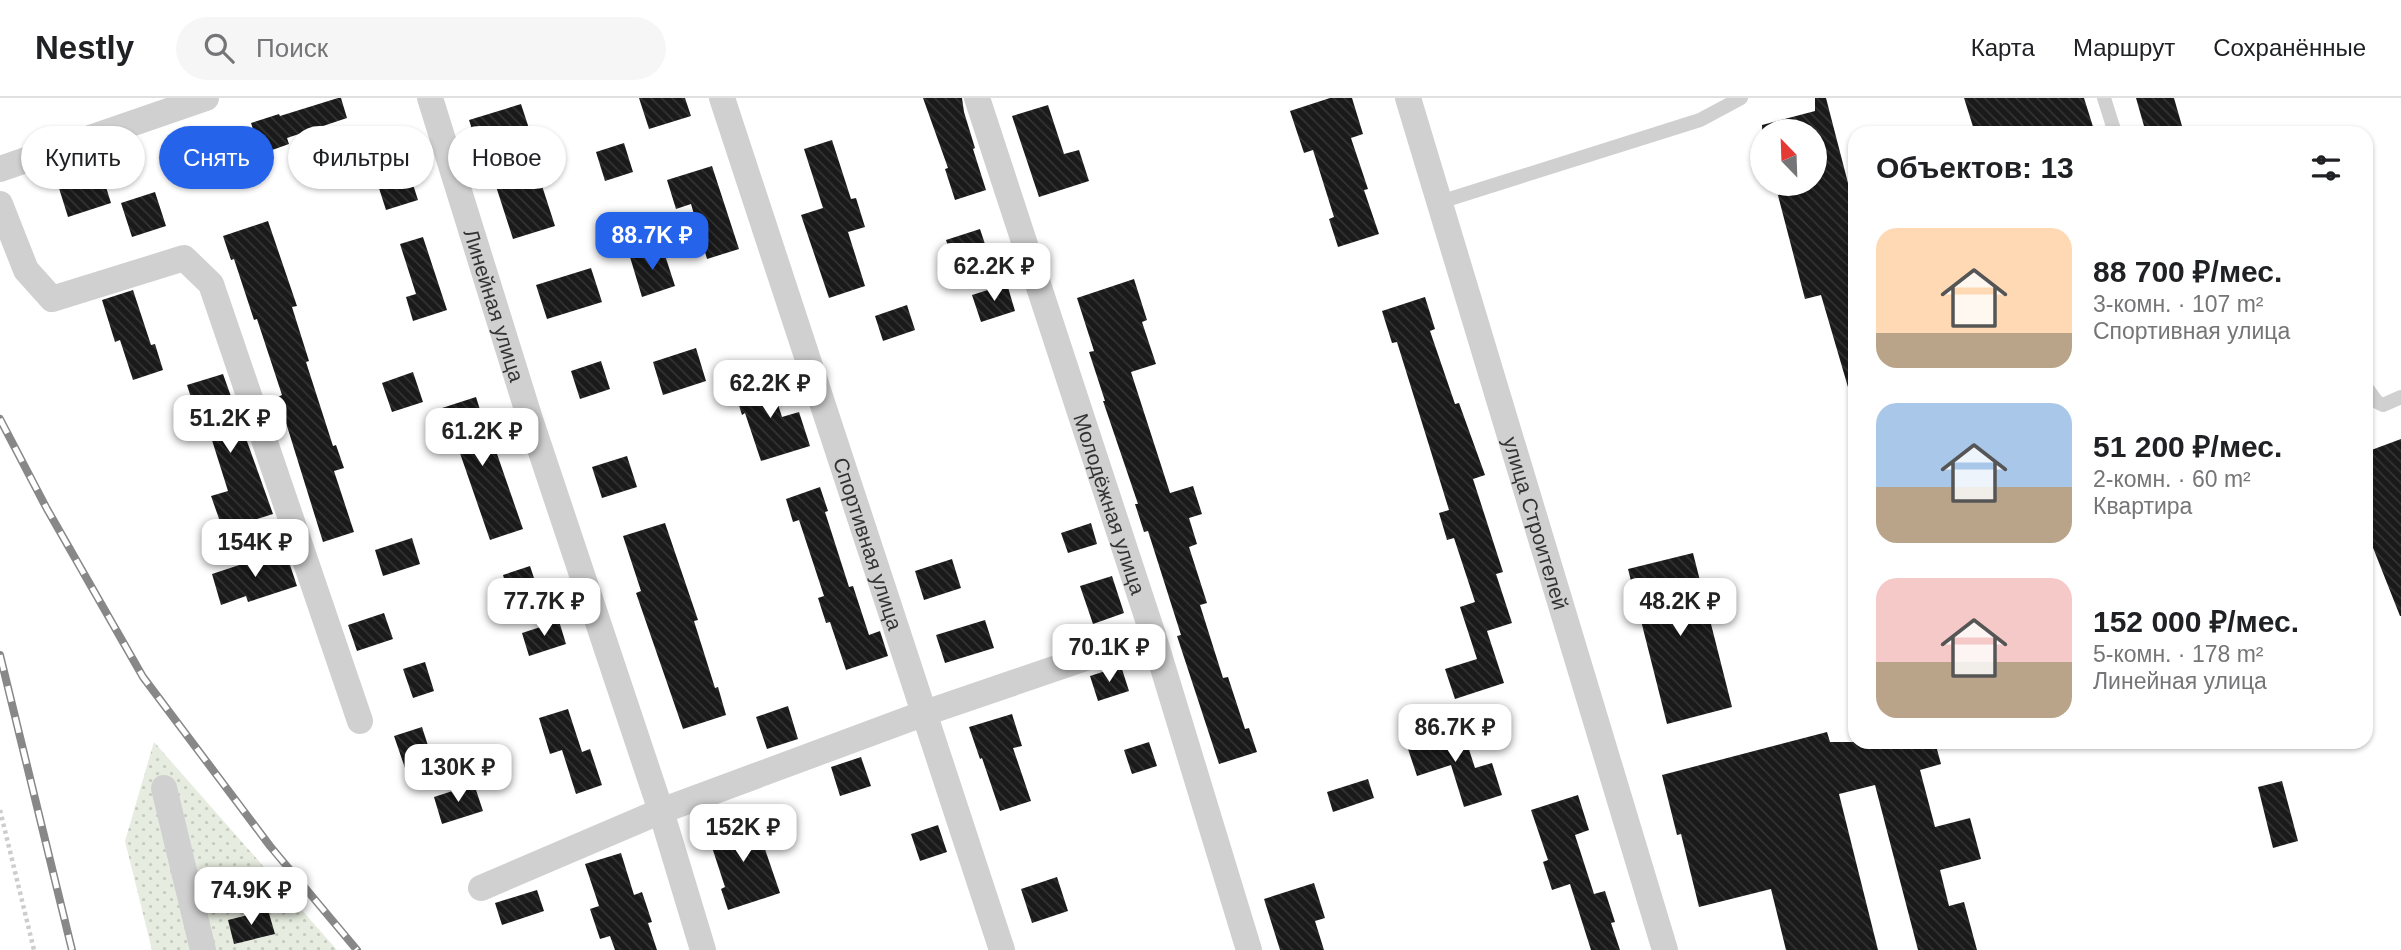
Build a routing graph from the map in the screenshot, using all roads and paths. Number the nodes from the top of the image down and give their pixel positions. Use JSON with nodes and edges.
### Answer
{"nodes":[{"id":1,"x":206,"y":98,"type":"edge"},
{"id":2,"x":430,"y":98,"type":"edge"},
{"id":3,"x":722,"y":98,"type":"edge"},
{"id":4,"x":977,"y":98,"type":"edge"},
{"id":5,"x":1408,"y":98,"type":"edge"},
{"id":6,"x":1741,"y":98,"type":"edge"},
{"id":7,"x":2104,"y":98,"type":"edge"},
{"id":8,"x":2113,"y":126,"type":"edge"},
{"id":9,"x":0,"y":169,"type":"edge"},
{"id":10,"x":1440,"y":202,"type":"junction"},
{"id":11,"x":0,"y":204,"type":"edge"},
{"id":12,"x":2373,"y":397,"type":"edge"},
{"id":13,"x":2401,"y":397,"type":"edge"},
{"id":14,"x":1153,"y":635,"type":"junction"},
{"id":15,"x":925,"y":713,"type":"junction"},
{"id":16,"x":360,"y":721,"type":"dead end"},
{"id":17,"x":164,"y":788,"type":"dead end"},
{"id":18,"x":0,"y":810,"type":"edge"},
{"id":19,"x":661,"y":811,"type":"junction"},
{"id":20,"x":481,"y":888,"type":"dead end"},
{"id":21,"x":34,"y":950,"type":"edge"},
{"id":22,"x":203,"y":950,"type":"edge"},
{"id":23,"x":704,"y":950,"type":"edge"},
{"id":24,"x":1002,"y":950,"type":"edge"},
{"id":25,"x":1249,"y":950,"type":"edge"},
{"id":26,"x":1665,"y":950,"type":"edge"}],
"edges":[{"from":1,"to":9,"type":"street"},
{"from":2,"to":19,"type":"street","name":"Линейная улица"},
{"from":3,"to":15,"type":"street","name":"Спортивная улица"},
{"from":4,"to":14,"type":"street","name":"Молодёжная улица"},
{"from":5,"to":10,"type":"street","name":"улица Строителей"},
{"from":6,"to":10,"type":"lane"},
{"from":7,"to":8,"type":"lane"},
{"from":10,"to":26,"type":"street","name":"улица Строителей"},
{"from":11,"to":16,"type":"street"},
{"from":12,"to":13,"type":"lane"},
{"from":14,"to":15,"type":"street"},
{"from":14,"to":25,"type":"street","name":"Молодёжная улица"},
{"from":15,"to":19,"type":"street"},
{"from":15,"to":24,"type":"street","name":"Спортивная улица"},
{"from":17,"to":22,"type":"street"},
{"from":18,"to":21,"type":"path"},
{"from":19,"to":20,"type":"street"},
{"from":19,"to":23,"type":"street","name":"Линейная улица"}]}
